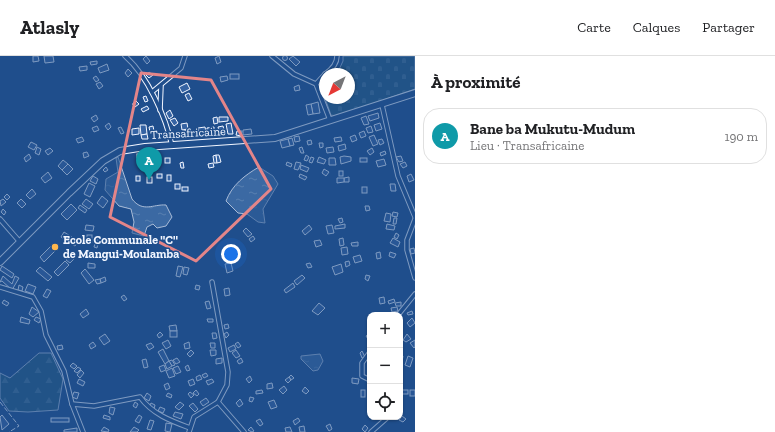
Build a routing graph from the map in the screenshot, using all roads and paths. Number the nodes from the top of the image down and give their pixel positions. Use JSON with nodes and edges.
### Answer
{"nodes":[{"id":1,"x":125,"y":56,"type":"edge"},
{"id":2,"x":185,"y":56,"type":"edge"},
{"id":3,"x":272,"y":56,"type":"edge"},
{"id":4,"x":337,"y":56,"type":"edge"},
{"id":5,"x":332,"y":68,"type":"edge"},
{"id":6,"x":319,"y":81,"type":"edge"},
{"id":7,"x":316,"y":84,"type":"junction"},
{"id":8,"x":161,"y":86,"type":"junction"},
{"id":9,"x":152,"y":92,"type":"junction"},
{"id":10,"x":415,"y":93,"type":"edge"},
{"id":11,"x":382,"y":105,"type":"junction"},
{"id":12,"x":160,"y":111,"type":"junction"},
{"id":13,"x":331,"y":121,"type":"junction"},
{"id":14,"x":172,"y":146,"type":"junction"},
{"id":15,"x":0,"y":218,"type":"edge"},
{"id":16,"x":415,"y":218,"type":"edge"},
{"id":17,"x":20,"y":243,"type":"junction"},
{"id":18,"x":0,"y":262,"type":"edge"},
{"id":19,"x":415,"y":278,"type":"edge"},
{"id":20,"x":212,"y":282,"type":"dead end"},
{"id":21,"x":0,"y":287,"type":"edge"},
{"id":22,"x":415,"y":296,"type":"edge"},
{"id":23,"x":401,"y":312,"type":"edge"},
{"id":24,"x":367,"y":356,"type":"edge"},
{"id":25,"x":367,"y":378,"type":"edge"},
{"id":26,"x":218,"y":402,"type":"junction"},
{"id":27,"x":72,"y":404,"type":"junction"},
{"id":28,"x":385,"y":420,"type":"edge"},
{"id":29,"x":190,"y":430,"type":"edge"},
{"id":30,"x":83,"y":432,"type":"edge"},
{"id":31,"x":244,"y":432,"type":"edge"},
{"id":32,"x":371,"y":432,"type":"edge"}],
"edges":[{"from":1,"to":9,"type":"street"},
{"from":2,"to":8,"type":"street"},
{"from":3,"to":7,"type":"street"},
{"from":4,"to":5,"type":"street"},
{"from":6,"to":7,"type":"street"},
{"from":7,"to":13,"type":"street"},
{"from":8,"to":9,"type":"street"},
{"from":8,"to":12,"type":"street"},
{"from":9,"to":12,"type":"street"},
{"from":10,"to":11,"type":"highway","name":"Transafricaine"},
{"from":11,"to":13,"type":"highway","name":"Transafricaine"},
{"from":11,"to":16,"type":"street"},
{"from":12,"to":14,"type":"street"},
{"from":13,"to":14,"type":"highway","name":"Transafricaine"},
{"from":14,"to":17,"type":"highway","name":"Transafricaine"},
{"from":15,"to":17,"type":"street"},
{"from":16,"to":19,"type":"street"},
{"from":17,"to":18,"type":"highway","name":"Transafricaine"},
{"from":20,"to":26,"type":"street"},
{"from":21,"to":27,"type":"street"},
{"from":22,"to":23,"type":"street"},
{"from":24,"to":25,"type":"street"},
{"from":26,"to":29,"type":"street"},
{"from":26,"to":31,"type":"street"},
{"from":27,"to":29,"type":"street"},
{"from":27,"to":30,"type":"street"},
{"from":28,"to":32,"type":"street"}]}
